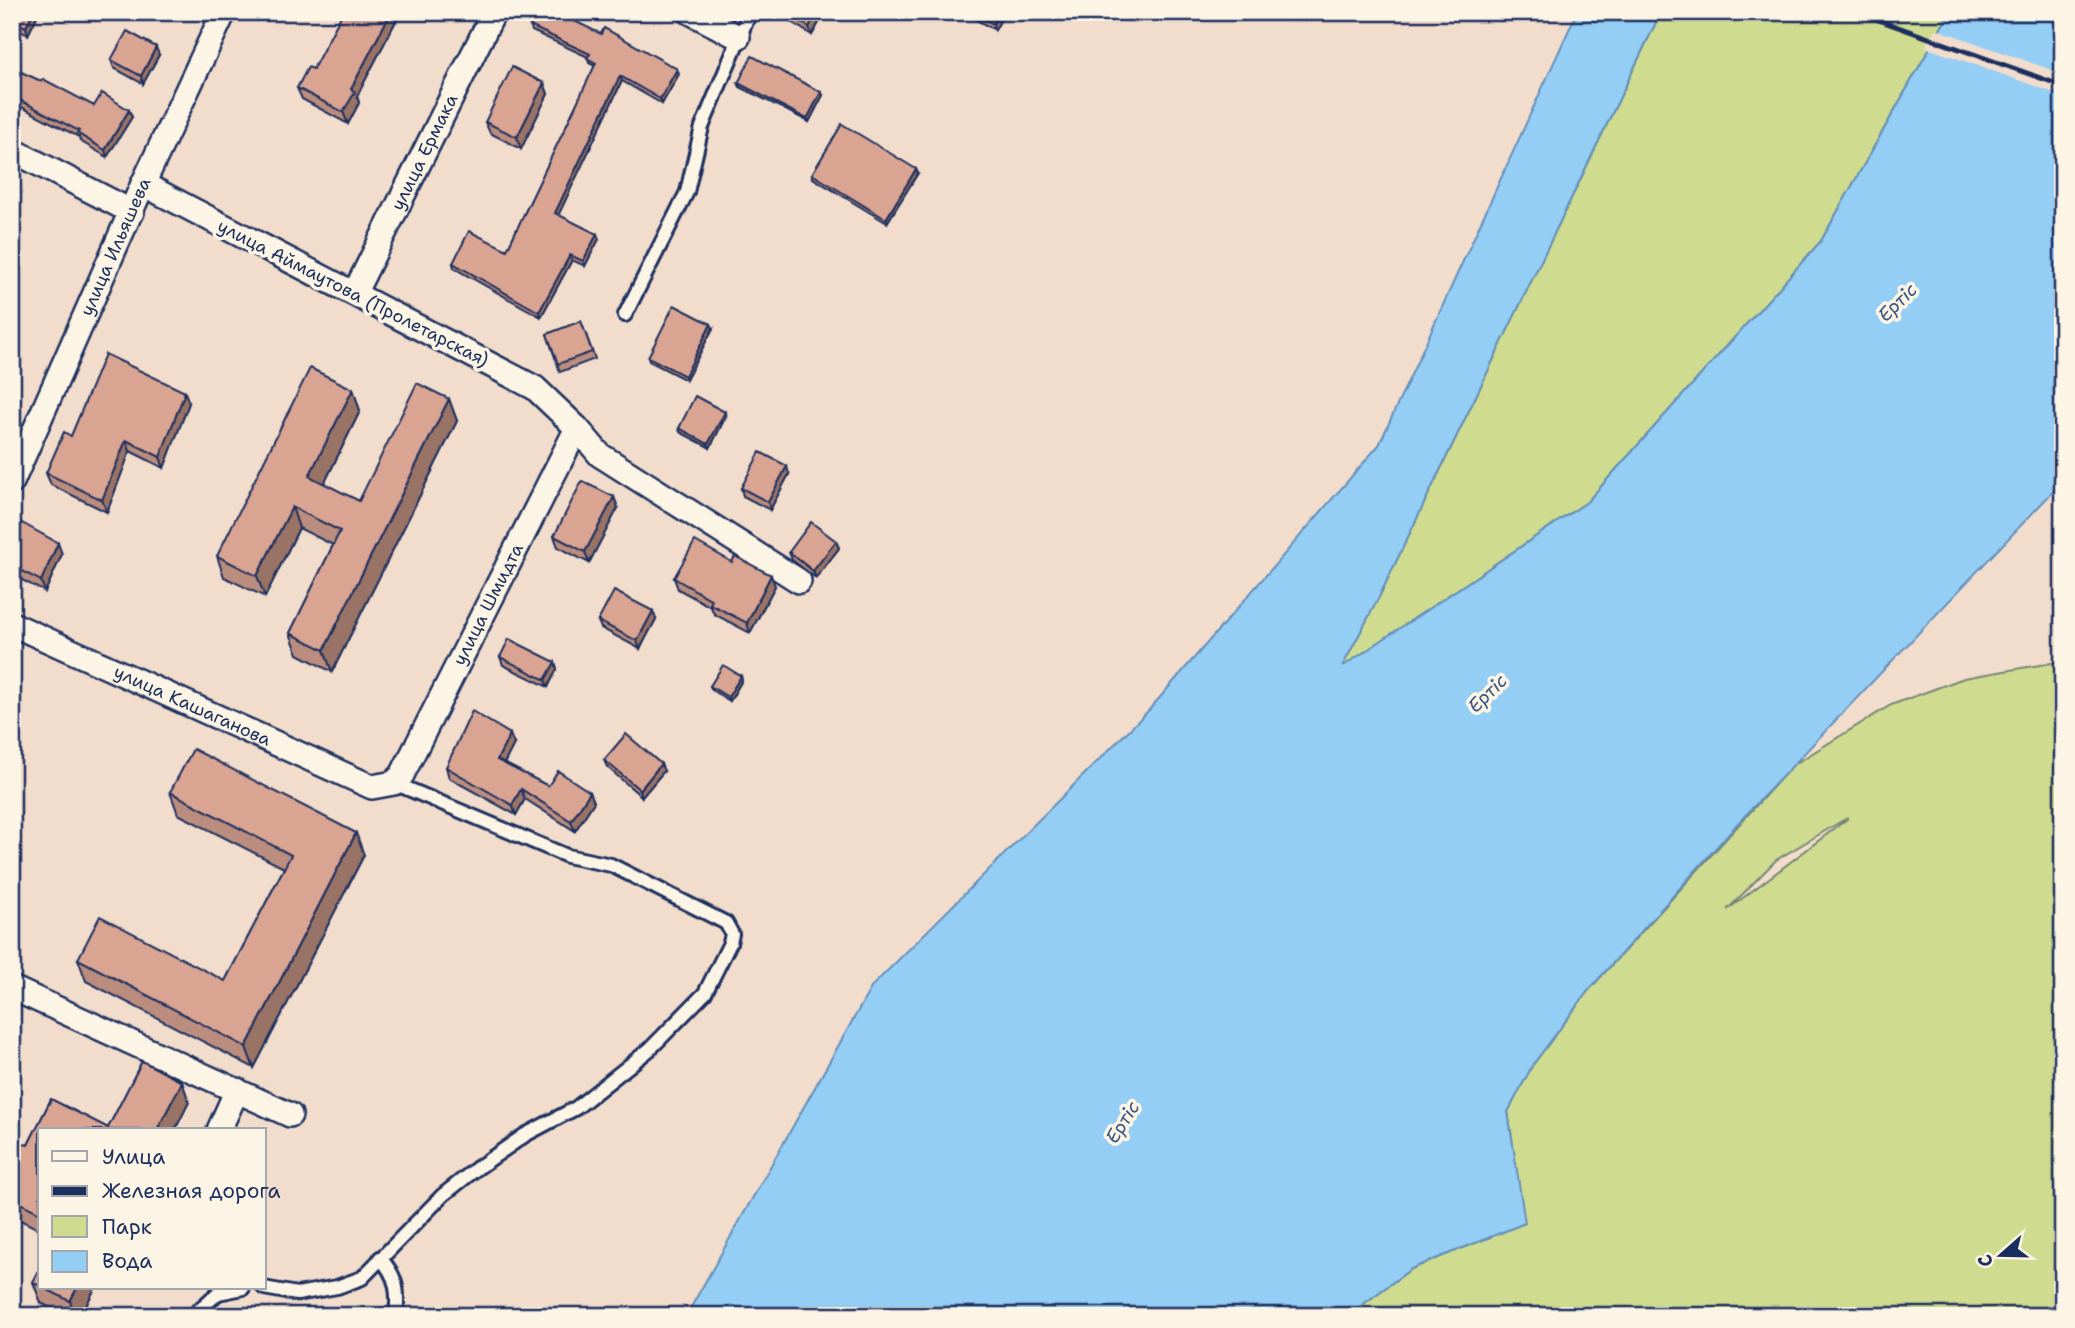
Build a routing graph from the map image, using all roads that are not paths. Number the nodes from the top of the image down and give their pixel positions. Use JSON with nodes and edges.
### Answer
{"nodes":[{"id":1,"x":224,"y":12,"type":"edge"},
{"id":2,"x":495,"y":12,"type":"edge"},
{"id":3,"x":690,"y":12,"type":"edge"},
{"id":4,"x":750,"y":12,"type":"edge"},
{"id":5,"x":738,"y":37,"type":"junction"},
{"id":6,"x":12,"y":150,"type":"edge"},
{"id":7,"x":143,"y":184,"type":"junction"},
{"id":8,"x":132,"y":212,"type":"junction"},
{"id":9,"x":355,"y":292,"type":"junction"},
{"id":10,"x":625,"y":315,"type":"dead end"},
{"id":11,"x":578,"y":428,"type":"junction"},
{"id":12,"x":12,"y":482,"type":"edge"},
{"id":13,"x":799,"y":581,"type":"dead end"},
{"id":14,"x":12,"y":624,"type":"edge"},
{"id":15,"x":383,"y":785,"type":"junction"},
{"id":16,"x":12,"y":988,"type":"edge"},
{"id":17,"x":237,"y":1090,"type":"junction"},
{"id":18,"x":290,"y":1115,"type":"dead end"},
{"id":19,"x":220,"y":1128,"type":"edge"},
{"id":20,"x":380,"y":1258,"type":"junction"},
{"id":21,"x":266,"y":1287,"type":"edge"},
{"id":22,"x":233,"y":1290,"type":"edge"},
{"id":23,"x":192,"y":1316,"type":"edge"},
{"id":24,"x":396,"y":1316,"type":"edge"}],
"edges":[{"from":1,"to":7,"type":"street","name":"улица Ильяшева"},
{"from":2,"to":9,"type":"street","name":"улица Ермака"},
{"from":3,"to":5,"type":"street"},
{"from":4,"to":5,"type":"lane"},
{"from":5,"to":10,"type":"lane"},
{"from":6,"to":8,"type":"street"},
{"from":7,"to":8,"type":"street","name":"улица Ильяшева"},
{"from":7,"to":9,"type":"street","name":"улица Аймаутова (Пролетарская)"},
{"from":8,"to":12,"type":"street","name":"улица Ильяшева"},
{"from":9,"to":11,"type":"street","name":"улица Аймаутова (Пролетарская)"},
{"from":11,"to":13,"type":"street"},
{"from":11,"to":15,"type":"street","name":"улица Шмидта"},
{"from":14,"to":15,"type":"street","name":"улица Кашаганова"},
{"from":15,"to":20,"type":"lane"},
{"from":16,"to":17,"type":"street"},
{"from":17,"to":18,"type":"street"},
{"from":17,"to":19,"type":"street"},
{"from":20,"to":21,"type":"lane"},
{"from":20,"to":24,"type":"lane"},
{"from":22,"to":23,"type":"lane"}]}
